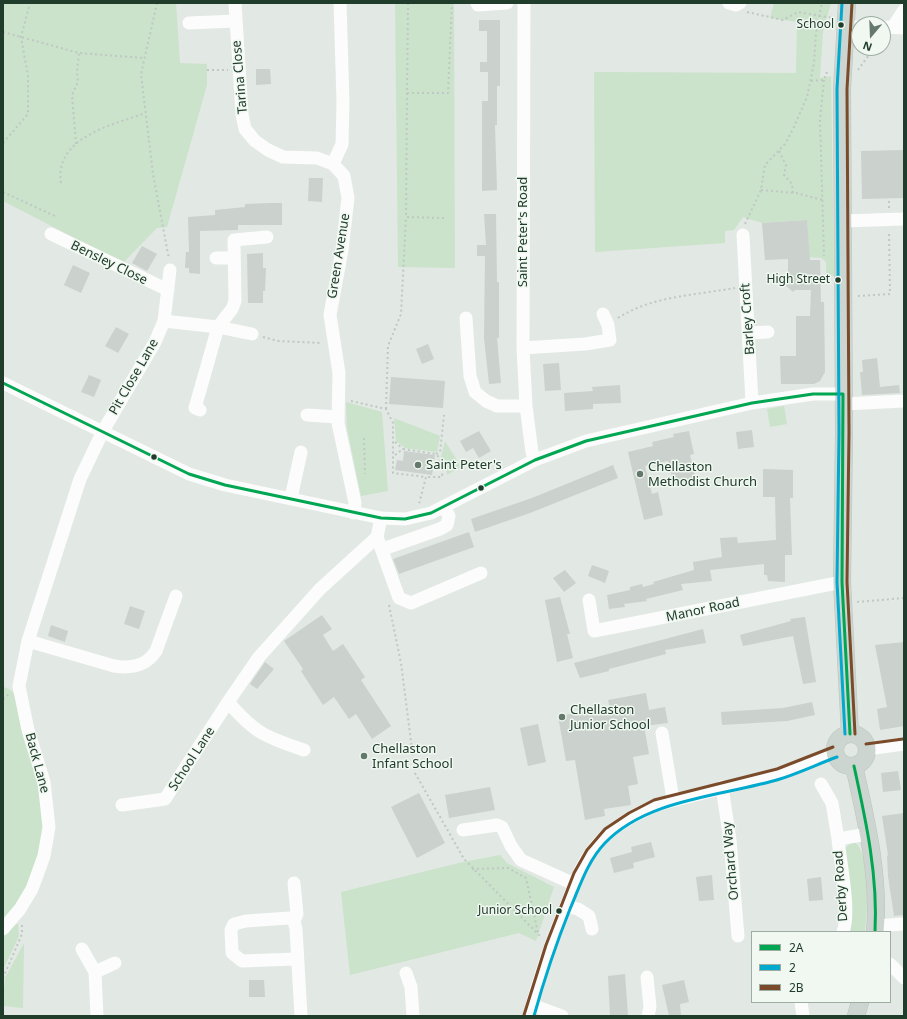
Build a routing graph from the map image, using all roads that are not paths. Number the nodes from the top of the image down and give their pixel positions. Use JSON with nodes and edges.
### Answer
{"nodes":[{"id":1,"x":235,"y":3,"type":"edge"},
{"id":2,"x":340,"y":3,"type":"edge"},
{"id":3,"x":477,"y":3,"type":"edge"},
{"id":4,"x":507,"y":3,"type":"edge"},
{"id":5,"x":524,"y":3,"type":"edge"},
{"id":6,"x":729,"y":3,"type":"edge"},
{"id":7,"x":847,"y":3,"type":"edge"},
{"id":8,"x":741,"y":7,"type":"edge"},
{"id":9,"x":904,"y":10,"type":"edge"},
{"id":10,"x":235,"y":21,"type":"junction"},
{"id":11,"x":851,"y":22,"type":"edge"},
{"id":12,"x":189,"y":23,"type":"dead end"},
{"id":13,"x":893,"y":28,"type":"edge"},
{"id":14,"x":851,"y":32,"type":"edge"},
{"id":15,"x":333,"y":164,"type":"junction"},
{"id":16,"x":904,"y":219,"type":"edge"},
{"id":17,"x":842,"y":221,"type":"junction"},
{"id":18,"x":51,"y":234,"type":"dead end"},
{"id":19,"x":743,"y":235,"type":"road end"},
{"id":20,"x":267,"y":237,"type":"dead end"},
{"id":21,"x":216,"y":258,"type":"dead end"},
{"id":22,"x":234,"y":258,"type":"junction"},
{"id":23,"x":170,"y":270,"type":"road end"},
{"id":24,"x":168,"y":290,"type":"junction"},
{"id":25,"x":466,"y":318,"type":"dead end"},
{"id":26,"x":606,"y":319,"type":"road end"},
{"id":27,"x":164,"y":321,"type":"junction"},
{"id":28,"x":218,"y":327,"type":"junction"},
{"id":29,"x":768,"y":332,"type":"dead end"},
{"id":30,"x":749,"y":333,"type":"junction"},
{"id":31,"x":252,"y":334,"type":"road end"},
{"id":32,"x":523,"y":348,"type":"junction"},
{"id":33,"x":3,"y":383,"type":"edge"},
{"id":34,"x":844,"y":399,"type":"junction"},
{"id":35,"x":904,"y":401,"type":"edge"},
{"id":36,"x":752,"y":403,"type":"junction"},
{"id":37,"x":526,"y":406,"type":"junction"},
{"id":38,"x":200,"y":410,"type":"dead end"},
{"id":39,"x":307,"y":415,"type":"dead end"},
{"id":40,"x":338,"y":417,"type":"junction"},
{"id":41,"x":103,"y":431,"type":"junction"},
{"id":42,"x":301,"y":452,"type":"dead end"},
{"id":43,"x":535,"y":460,"type":"junction"},
{"id":44,"x":291,"y":498,"type":"junction"},
{"id":45,"x":444,"y":507,"type":"junction"},
{"id":46,"x":354,"y":513,"type":"junction"},
{"id":47,"x":382,"y":518,"type":"junction"},
{"id":48,"x":377,"y":537,"type":"junction"},
{"id":49,"x":383,"y":549,"type":"junction"},
{"id":50,"x":481,"y":573,"type":"dead end"},
{"id":51,"x":842,"y":582,"type":"junction"},
{"id":52,"x":176,"y":596,"type":"dead end"},
{"id":53,"x":589,"y":600,"type":"dead end"},
{"id":54,"x":28,"y":641,"type":"junction"},
{"id":55,"x":228,"y":702,"type":"junction"},
{"id":56,"x":662,"y":733,"type":"dead end"},
{"id":57,"x":850,"y":734,"type":"junction"},
{"id":58,"x":904,"y":744,"type":"edge"},
{"id":59,"x":867,"y":749,"type":"junction"},
{"id":60,"x":304,"y":750,"type":"dead end"},
{"id":61,"x":835,"y":752,"type":"junction"},
{"id":62,"x":854,"y":766,"type":"junction"},
{"id":63,"x":821,"y":784,"type":"dead end"},
{"id":64,"x":722,"y":787,"type":"junction"},
{"id":65,"x":673,"y":799,"type":"junction"},
{"id":66,"x":122,"y":805,"type":"dead end"},
{"id":67,"x":463,"y":830,"type":"dead end"},
{"id":68,"x":868,"y":834,"type":"junction"},
{"id":69,"x":838,"y":839,"type":"junction"},
{"id":70,"x":294,"y":883,"type":"dead end"},
{"id":71,"x":574,"y":884,"type":"junction"},
{"id":72,"x":566,"y":906,"type":"junction"},
{"id":73,"x":294,"y":920,"type":"junction"},
{"id":74,"x":904,"y":924,"type":"edge"},
{"id":75,"x":592,"y":928,"type":"dead end"},
{"id":76,"x":3,"y":929,"type":"edge"},
{"id":77,"x":875,"y":929,"type":"edge"},
{"id":78,"x":843,"y":931,"type":"edge"},
{"id":79,"x":738,"y":936,"type":"dead end"},
{"id":80,"x":82,"y":949,"type":"dead end"},
{"id":81,"x":296,"y":959,"type":"junction"},
{"id":82,"x":115,"y":963,"type":"dead end"},
{"id":83,"x":891,"y":965,"type":"edge"},
{"id":84,"x":95,"y":972,"type":"junction"},
{"id":85,"x":406,"y":973,"type":"dead end"},
{"id":86,"x":647,"y":977,"type":"dead end"},
{"id":87,"x":904,"y":978,"type":"edge"},
{"id":88,"x":802,"y":1003,"type":"edge"},
{"id":89,"x":531,"y":1010,"type":"edge"},
{"id":90,"x":97,"y":1016,"type":"edge"},
{"id":91,"x":301,"y":1016,"type":"edge"},
{"id":92,"x":412,"y":1016,"type":"edge"},
{"id":93,"x":562,"y":1016,"type":"edge"},
{"id":94,"x":648,"y":1016,"type":"edge"},
{"id":95,"x":803,"y":1016,"type":"edge"}],
"edges":[{"from":1,"to":10,"type":"street","name":"Tarina Close"},
{"from":2,"to":15,"type":"street"},
{"from":3,"to":4,"type":"street"},
{"from":5,"to":32,"type":"street","name":"Saint Peter's Road"},
{"from":6,"to":8,"type":"street"},
{"from":7,"to":11,"type":"main road"},
{"from":9,"to":13,"type":"street"},
{"from":10,"to":12,"type":"street","name":"Tarina Close"},
{"from":10,"to":15,"type":"street","name":"Tarina Close"},
{"from":14,"to":17,"type":"main road"},
{"from":15,"to":40,"type":"street","name":"Green Avenue"},
{"from":16,"to":17,"type":"street"},
{"from":17,"to":34,"type":"main road"},
{"from":18,"to":24,"type":"street","name":"Bensley Close"},
{"from":19,"to":30,"type":"street","name":"Barley Croft"},
{"from":20,"to":22,"type":"street"},
{"from":21,"to":22,"type":"street"},
{"from":22,"to":28,"type":"street"},
{"from":23,"to":24,"type":"street","name":"Pit Close Lane"},
{"from":24,"to":27,"type":"street","name":"Pit Close Lane"},
{"from":25,"to":37,"type":"street"},
{"from":26,"to":32,"type":"street"},
{"from":27,"to":28,"type":"street"},
{"from":27,"to":41,"type":"street","name":"Pit Close Lane"},
{"from":28,"to":31,"type":"street"},
{"from":28,"to":38,"type":"street"},
{"from":29,"to":30,"type":"street"},
{"from":30,"to":36,"type":"street","name":"Barley Croft"},
{"from":32,"to":37,"type":"street","name":"Saint Peter's Road"},
{"from":33,"to":41,"type":"street"},
{"from":34,"to":35,"type":"street"},
{"from":34,"to":36,"type":"street"},
{"from":34,"to":51,"type":"main road"},
{"from":36,"to":43,"type":"street"},
{"from":37,"to":43,"type":"street","name":"Saint Peter's Road"},
{"from":39,"to":40,"type":"street"},
{"from":40,"to":46,"type":"street","name":"Green Avenue"},
{"from":41,"to":44,"type":"street"},
{"from":41,"to":54,"type":"street","name":"Back Lane"},
{"from":42,"to":44,"type":"street"},
{"from":43,"to":45,"type":"street"},
{"from":44,"to":46,"type":"street"},
{"from":45,"to":47,"type":"street"},
{"from":45,"to":49,"type":"street"},
{"from":46,"to":47,"type":"street"},
{"from":47,"to":48,"type":"street"},
{"from":48,"to":49,"type":"street"},
{"from":48,"to":55,"type":"street","name":"School Lane"},
{"from":49,"to":50,"type":"street"},
{"from":51,"to":53,"type":"street","name":"Manor Road"},
{"from":51,"to":57,"type":"main road"},
{"from":52,"to":54,"type":"street"},
{"from":54,"to":76,"type":"street","name":"Back Lane"},
{"from":55,"to":60,"type":"street"},
{"from":55,"to":66,"type":"street","name":"School Lane"},
{"from":56,"to":65,"type":"street"},
{"from":57,"to":59,"type":"main road"},
{"from":57,"to":61,"type":"main road"},
{"from":58,"to":59,"type":"street"},
{"from":59,"to":62,"type":"main road"},
{"from":61,"to":62,"type":"main road"},
{"from":61,"to":64,"type":"street"},
{"from":62,"to":68,"type":"main road"},
{"from":63,"to":69,"type":"street","name":"Derby Road"},
{"from":64,"to":65,"type":"street"},
{"from":64,"to":79,"type":"street","name":"Orchard Way"},
{"from":65,"to":71,"type":"street"},
{"from":67,"to":71,"type":"street"},
{"from":68,"to":69,"type":"street","name":"Derby Road"},
{"from":68,"to":77,"type":"main road"},
{"from":69,"to":78,"type":"street","name":"Derby Road"},
{"from":70,"to":73,"type":"street"},
{"from":71,"to":72,"type":"street"},
{"from":72,"to":75,"type":"street"},
{"from":72,"to":89,"type":"street"},
{"from":73,"to":81,"type":"street"},
{"from":73,"to":81,"type":"street"},
{"from":74,"to":77,"type":"street"},
{"from":80,"to":84,"type":"street"},
{"from":81,"to":91,"type":"street"},
{"from":82,"to":84,"type":"street"},
{"from":83,"to":87,"type":"street"},
{"from":84,"to":90,"type":"street"},
{"from":85,"to":92,"type":"street"},
{"from":86,"to":94,"type":"street"},
{"from":88,"to":95,"type":"street"},
{"from":89,"to":93,"type":"street"}]}
